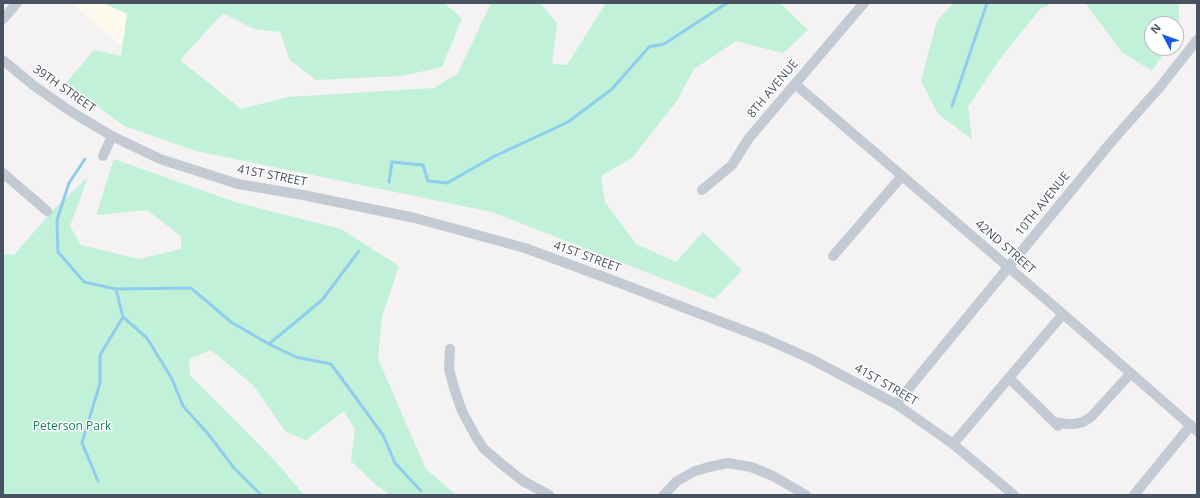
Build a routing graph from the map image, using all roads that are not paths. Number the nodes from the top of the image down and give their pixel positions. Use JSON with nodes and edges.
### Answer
{"nodes":[{"id":1,"x":17,"y":3,"type":"edge"},
{"id":2,"x":864,"y":3,"type":"edge"},
{"id":3,"x":3,"y":20,"type":"edge"},
{"id":4,"x":1197,"y":40,"type":"edge"},
{"id":5,"x":3,"y":60,"type":"edge"},
{"id":6,"x":795,"y":84,"type":"junction"},
{"id":7,"x":112,"y":136,"type":"junction"},
{"id":8,"x":103,"y":156,"type":"dead end"},
{"id":9,"x":3,"y":173,"type":"edge"},
{"id":10,"x":902,"y":176,"type":"junction"},
{"id":11,"x":702,"y":190,"type":"dead end"},
{"id":12,"x":47,"y":211,"type":"dead end"},
{"id":13,"x":833,"y":256,"type":"dead end"},
{"id":14,"x":1008,"y":267,"type":"junction"},
{"id":15,"x":1063,"y":314,"type":"junction"},
{"id":16,"x":450,"y":349,"type":"dead end"},
{"id":17,"x":1131,"y":373,"type":"junction"},
{"id":18,"x":1009,"y":378,"type":"junction"},
{"id":19,"x":896,"y":404,"type":"junction"},
{"id":20,"x":1194,"y":428,"type":"edge"},
{"id":21,"x":953,"y":444,"type":"junction"},
{"id":22,"x":549,"y":495,"type":"edge"},
{"id":23,"x":664,"y":495,"type":"edge"},
{"id":24,"x":806,"y":495,"type":"edge"},
{"id":25,"x":1014,"y":495,"type":"edge"},
{"id":26,"x":1134,"y":495,"type":"edge"}],
"edges":[{"from":1,"to":3,"type":"street"},
{"from":2,"to":6,"type":"street","name":"8TH AVENUE"},
{"from":4,"to":14,"type":"street","name":"10TH AVENUE"},
{"from":5,"to":7,"type":"street","name":"39TH STREET"},
{"from":6,"to":10,"type":"street","name":"42ND STREET"},
{"from":6,"to":11,"type":"street","name":"8TH AVENUE"},
{"from":7,"to":8,"type":"street"},
{"from":7,"to":19,"type":"street","name":"41ST STREET"},
{"from":9,"to":12,"type":"street"},
{"from":10,"to":13,"type":"street"},
{"from":10,"to":14,"type":"street","name":"42ND STREET"},
{"from":14,"to":15,"type":"street","name":"42ND STREET"},
{"from":14,"to":19,"type":"street","name":"10TH AVENUE"},
{"from":15,"to":17,"type":"street","name":"42ND STREET"},
{"from":15,"to":18,"type":"street"},
{"from":16,"to":22,"type":"street"},
{"from":17,"to":18,"type":"street"},
{"from":17,"to":20,"type":"street","name":"42ND STREET"},
{"from":18,"to":21,"type":"street"},
{"from":19,"to":21,"type":"street","name":"41ST STREET"},
{"from":20,"to":26,"type":"street"},
{"from":21,"to":25,"type":"street","name":"41ST STREET"},
{"from":23,"to":24,"type":"street"}]}
